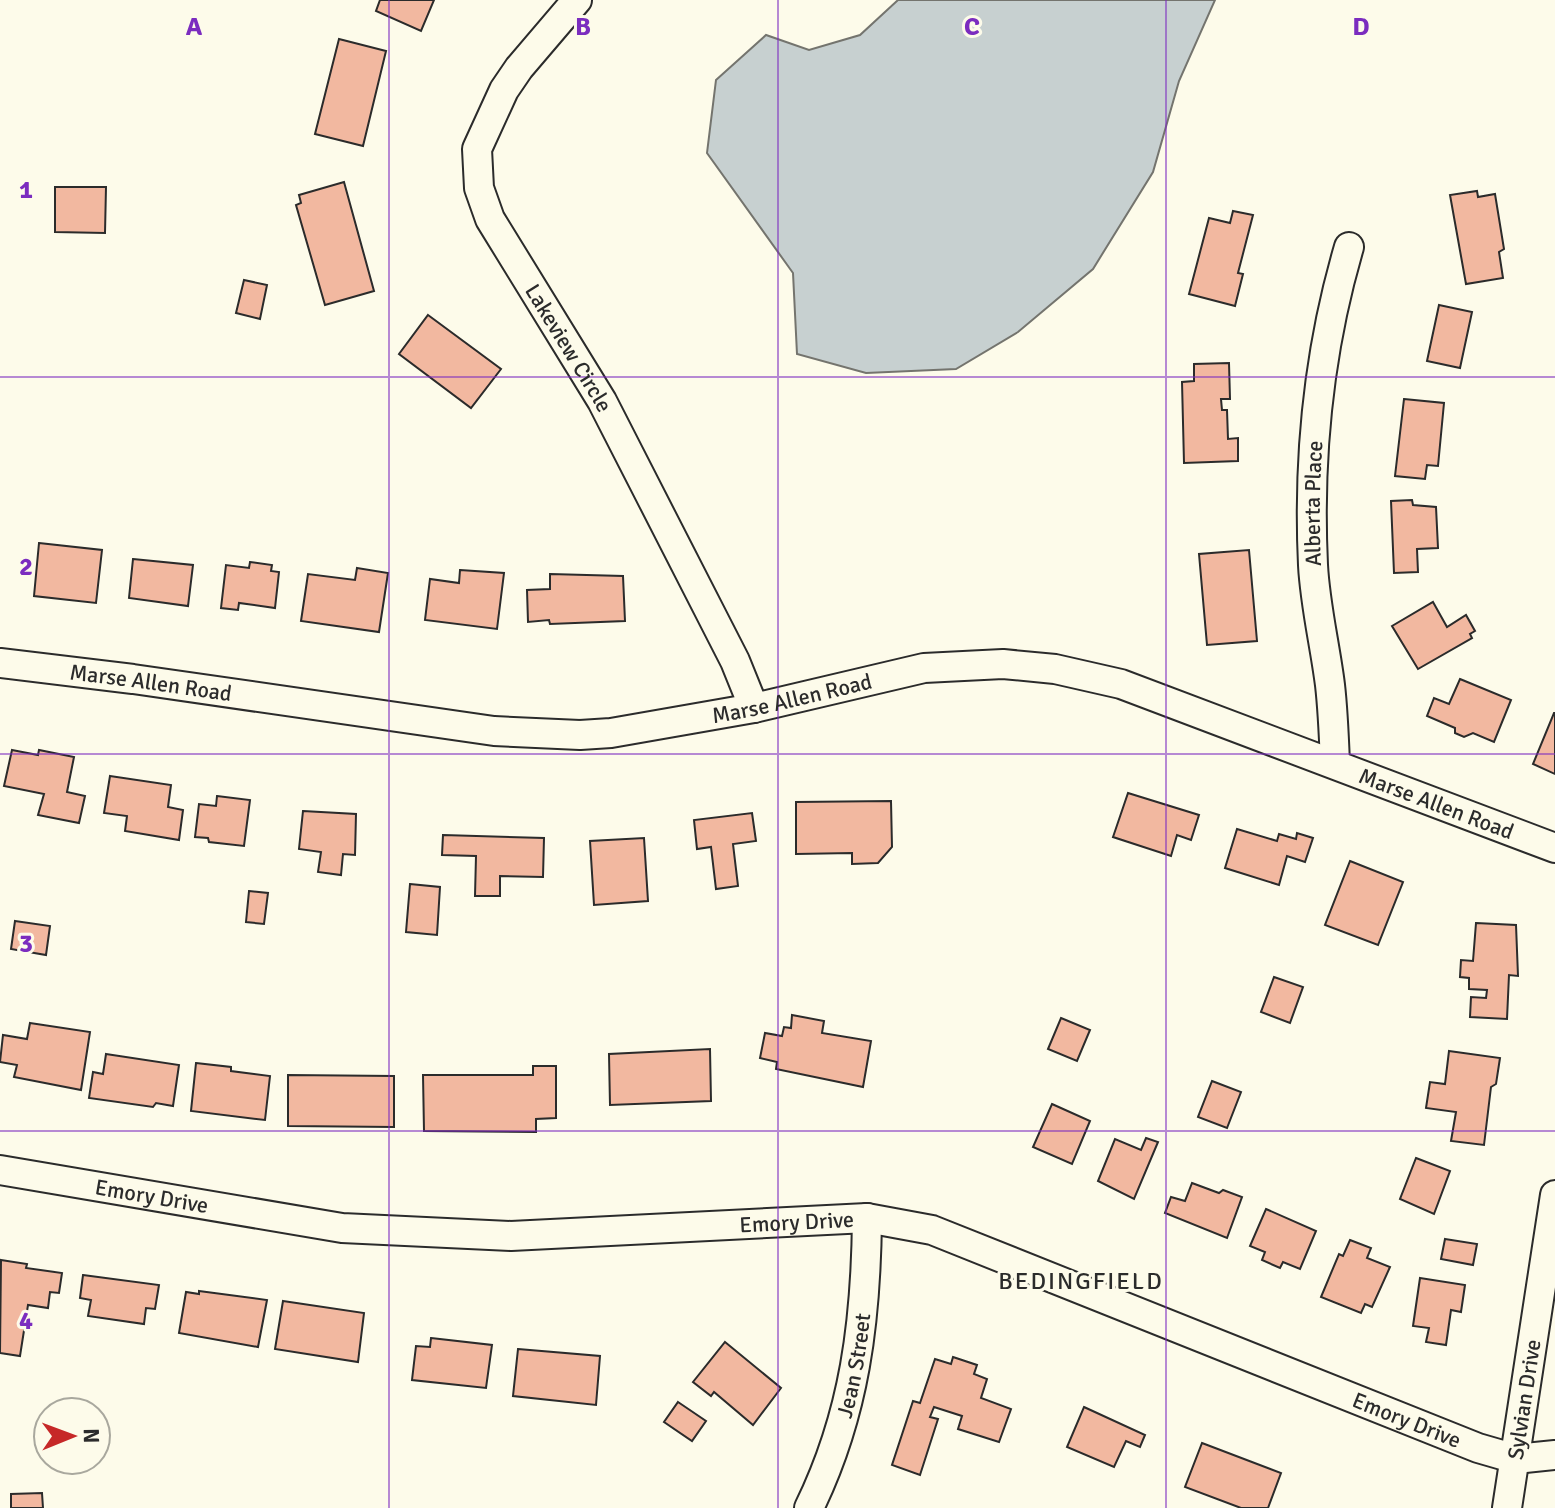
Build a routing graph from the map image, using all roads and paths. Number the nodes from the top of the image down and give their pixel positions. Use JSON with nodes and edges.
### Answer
{"nodes":[{"id":1,"x":577,"y":0,"type":"edge"},
{"id":2,"x":1349,"y":247,"type":"dead end"},
{"id":3,"x":0,"y":663,"type":"edge"},
{"id":4,"x":754,"y":708,"type":"junction"},
{"id":5,"x":1335,"y":764,"type":"junction"},
{"id":6,"x":1555,"y":848,"type":"edge"},
{"id":7,"x":0,"y":1170,"type":"edge"},
{"id":8,"x":1555,"y":1195,"type":"edge"},
{"id":9,"x":867,"y":1218,"type":"junction"},
{"id":10,"x":1555,"y":1455,"type":"edge"},
{"id":11,"x":1516,"y":1459,"type":"junction"},
{"id":12,"x":809,"y":1508,"type":"edge"},
{"id":13,"x":1507,"y":1508,"type":"edge"}],
"edges":[{"from":1,"to":4,"type":"street","name":"Lakeview Circle"},
{"from":2,"to":5,"type":"street","name":"Alberta Place"},
{"from":3,"to":4,"type":"street","name":"Marse Allen Road"},
{"from":4,"to":5,"type":"street","name":"Marse Allen Road"},
{"from":5,"to":6,"type":"street","name":"Marse Allen Road"},
{"from":7,"to":9,"type":"street","name":"Emory Drive"},
{"from":8,"to":11,"type":"street","name":"Sylvian Drive"},
{"from":9,"to":11,"type":"street","name":"Emory Drive"},
{"from":9,"to":12,"type":"street","name":"Jean Street"},
{"from":10,"to":11,"type":"street","name":"Emory Drive"},
{"from":11,"to":13,"type":"street","name":"Sylvian Drive"}]}
